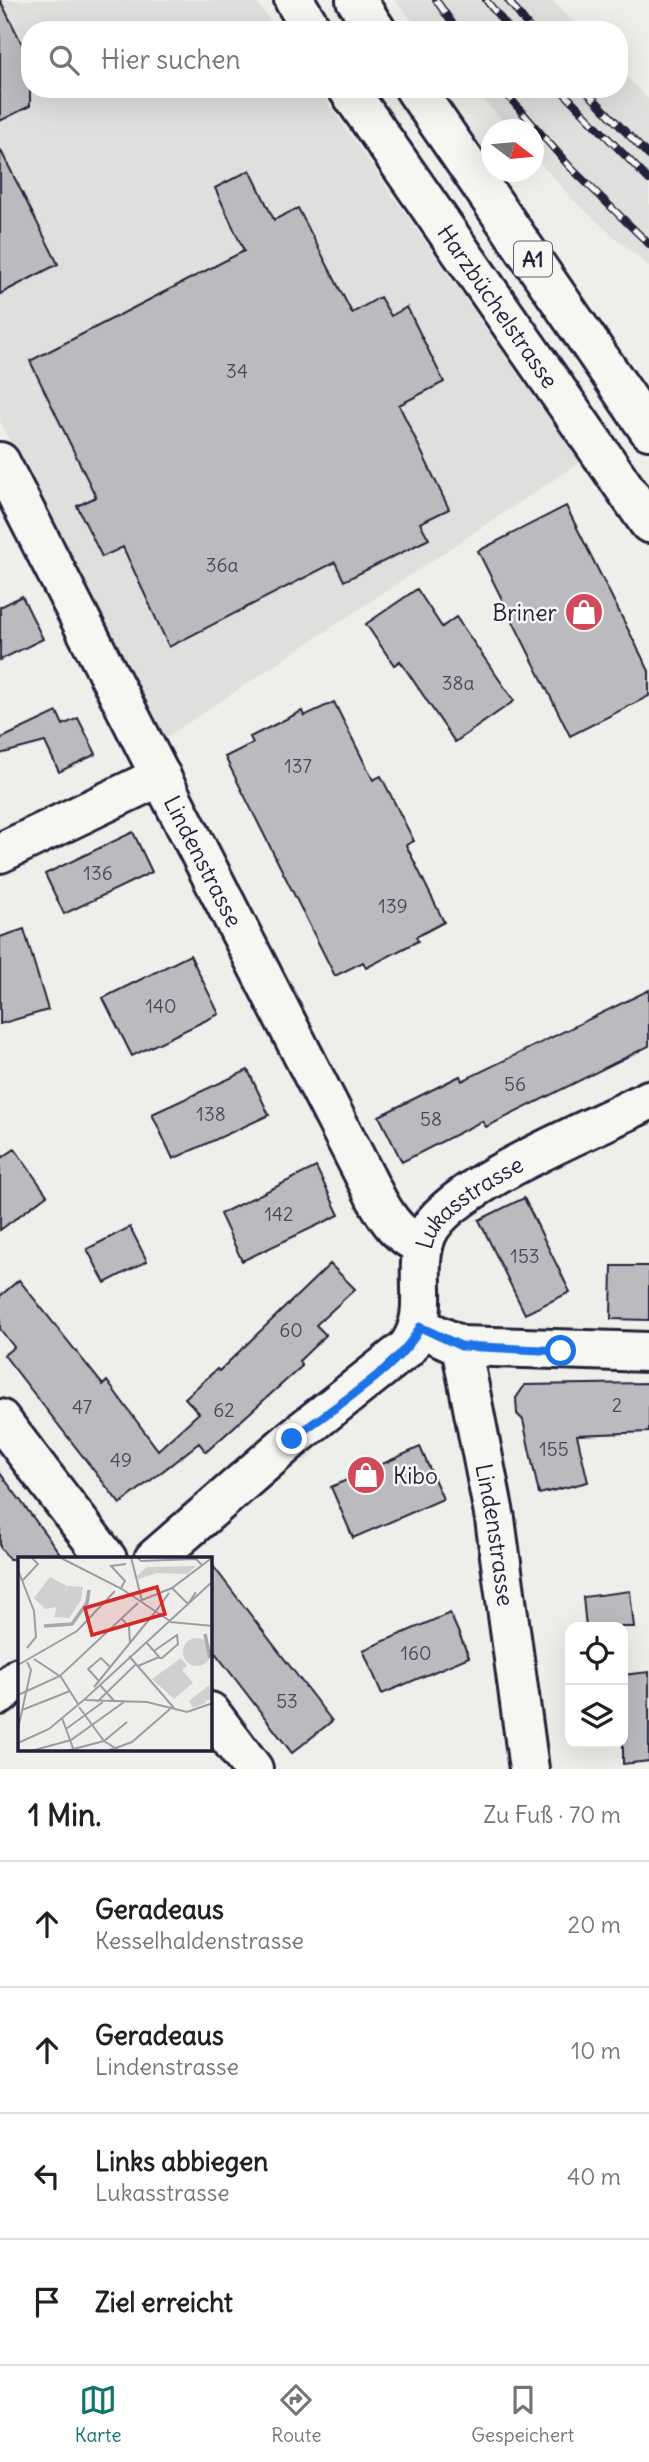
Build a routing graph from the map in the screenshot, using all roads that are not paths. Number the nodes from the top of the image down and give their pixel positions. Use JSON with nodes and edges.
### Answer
{"nodes":[{"id":1,"x":294,"y":0,"type":"edge"},
{"id":2,"x":356,"y":0,"type":"edge"},
{"id":3,"x":307,"y":21,"type":"edge"},
{"id":4,"x":370,"y":21,"type":"edge"},
{"id":5,"x":354,"y":98,"type":"edge"},
{"id":6,"x":421,"y":98,"type":"edge"},
{"id":7,"x":649,"y":430,"type":"edge"},
{"id":8,"x":0,"y":462,"type":"edge"},
{"id":9,"x":649,"y":523,"type":"edge"},
{"id":10,"x":161,"y":776,"type":"junction"},
{"id":11,"x":0,"y":853,"type":"edge"},
{"id":12,"x":649,"y":1100,"type":"edge"},
{"id":13,"x":423,"y":1246,"type":"junction"},
{"id":14,"x":420,"y":1327,"type":"junction"},
{"id":15,"x":461,"y":1346,"type":"junction"},
{"id":16,"x":649,"y":1352,"type":"edge"},
{"id":17,"x":0,"y":1419,"type":"edge"},
{"id":18,"x":105,"y":1557,"type":"edge"},
{"id":19,"x":156,"y":1557,"type":"edge"},
{"id":20,"x":18,"y":1679,"type":"edge"},
{"id":21,"x":0,"y":1695,"type":"edge"},
{"id":22,"x":212,"y":1715,"type":"edge"},
{"id":23,"x":253,"y":1769,"type":"edge"},
{"id":24,"x":529,"y":1769,"type":"edge"}],
"edges":[{"from":1,"to":3,"type":"main road"},
{"from":2,"to":4,"type":"main road"},
{"from":5,"to":9,"type":"main road","name":"Harzbüchelstrasse"},
{"from":6,"to":7,"type":"main road","number":"A1"},
{"from":8,"to":10,"type":"main road","name":"Lindenstrasse"},
{"from":10,"to":11,"type":"main road"},
{"from":10,"to":13,"type":"main road","name":"Lindenstrasse"},
{"from":12,"to":13,"type":"main road","name":"Lukasstrasse"},
{"from":13,"to":14,"type":"main road","name":"Lukasstrasse"},
{"from":14,"to":15,"type":"main road"},
{"from":14,"to":19,"type":"main road"},
{"from":15,"to":16,"type":"main road"},
{"from":15,"to":24,"type":"main road","name":"Lindenstrasse"},
{"from":17,"to":18,"type":"main road"},
{"from":20,"to":21,"type":"main road"},
{"from":22,"to":23,"type":"main road"}]}
